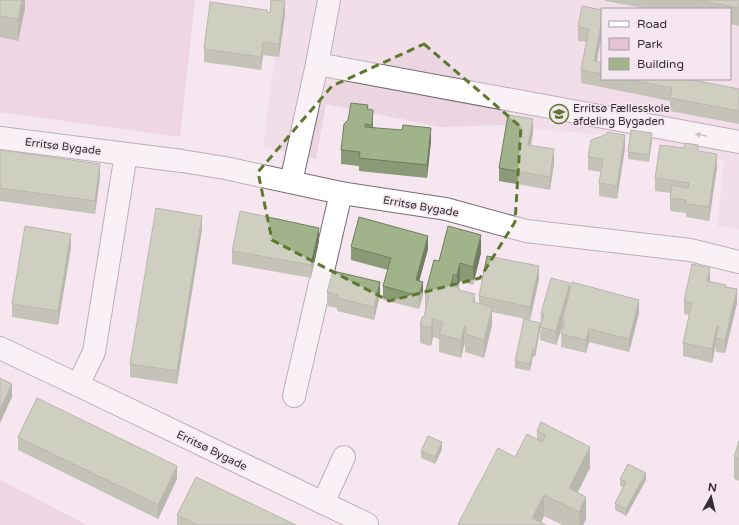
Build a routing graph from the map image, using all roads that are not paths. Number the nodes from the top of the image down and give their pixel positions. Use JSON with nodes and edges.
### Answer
{"nodes":[{"id":1,"x":329,"y":0,"type":"edge"},
{"id":2,"x":317,"y":64,"type":"junction"},
{"id":3,"x":0,"y":138,"type":"edge"},
{"id":4,"x":739,"y":142,"type":"edge"},
{"id":5,"x":126,"y":154,"type":"junction"},
{"id":6,"x":291,"y":182,"type":"junction"},
{"id":7,"x":341,"y":193,"type":"junction"},
{"id":8,"x":739,"y":262,"type":"edge"},
{"id":9,"x":0,"y":348,"type":"edge"},
{"id":10,"x":78,"y":385,"type":"junction"},
{"id":11,"x":294,"y":396,"type":"dead end"},
{"id":12,"x":344,"y":457,"type":"dead end"},
{"id":13,"x":323,"y":503,"type":"junction"},
{"id":14,"x":367,"y":524,"type":"edge"}],
"edges":[{"from":1,"to":2,"type":"street"},
{"from":4,"to":2,"type":"street","one_way":true},
{"from":2,"to":6,"type":"street"},
{"from":3,"to":5,"type":"street","name":"Erritsø Bygade"},
{"from":5,"to":6,"type":"street","name":"Erritsø Bygade"},
{"from":5,"to":10,"type":"street"},
{"from":6,"to":7,"type":"street","name":"Erritsø Bygade"},
{"from":7,"to":8,"type":"street","name":"Erritsø Bygade"},
{"from":7,"to":11,"type":"street"},
{"from":9,"to":10,"type":"street","name":"Erritsø Bygade"},
{"from":10,"to":13,"type":"street","name":"Erritsø Bygade"},
{"from":12,"to":13,"type":"street"},
{"from":13,"to":14,"type":"street","name":"Erritsø Bygade"}]}
